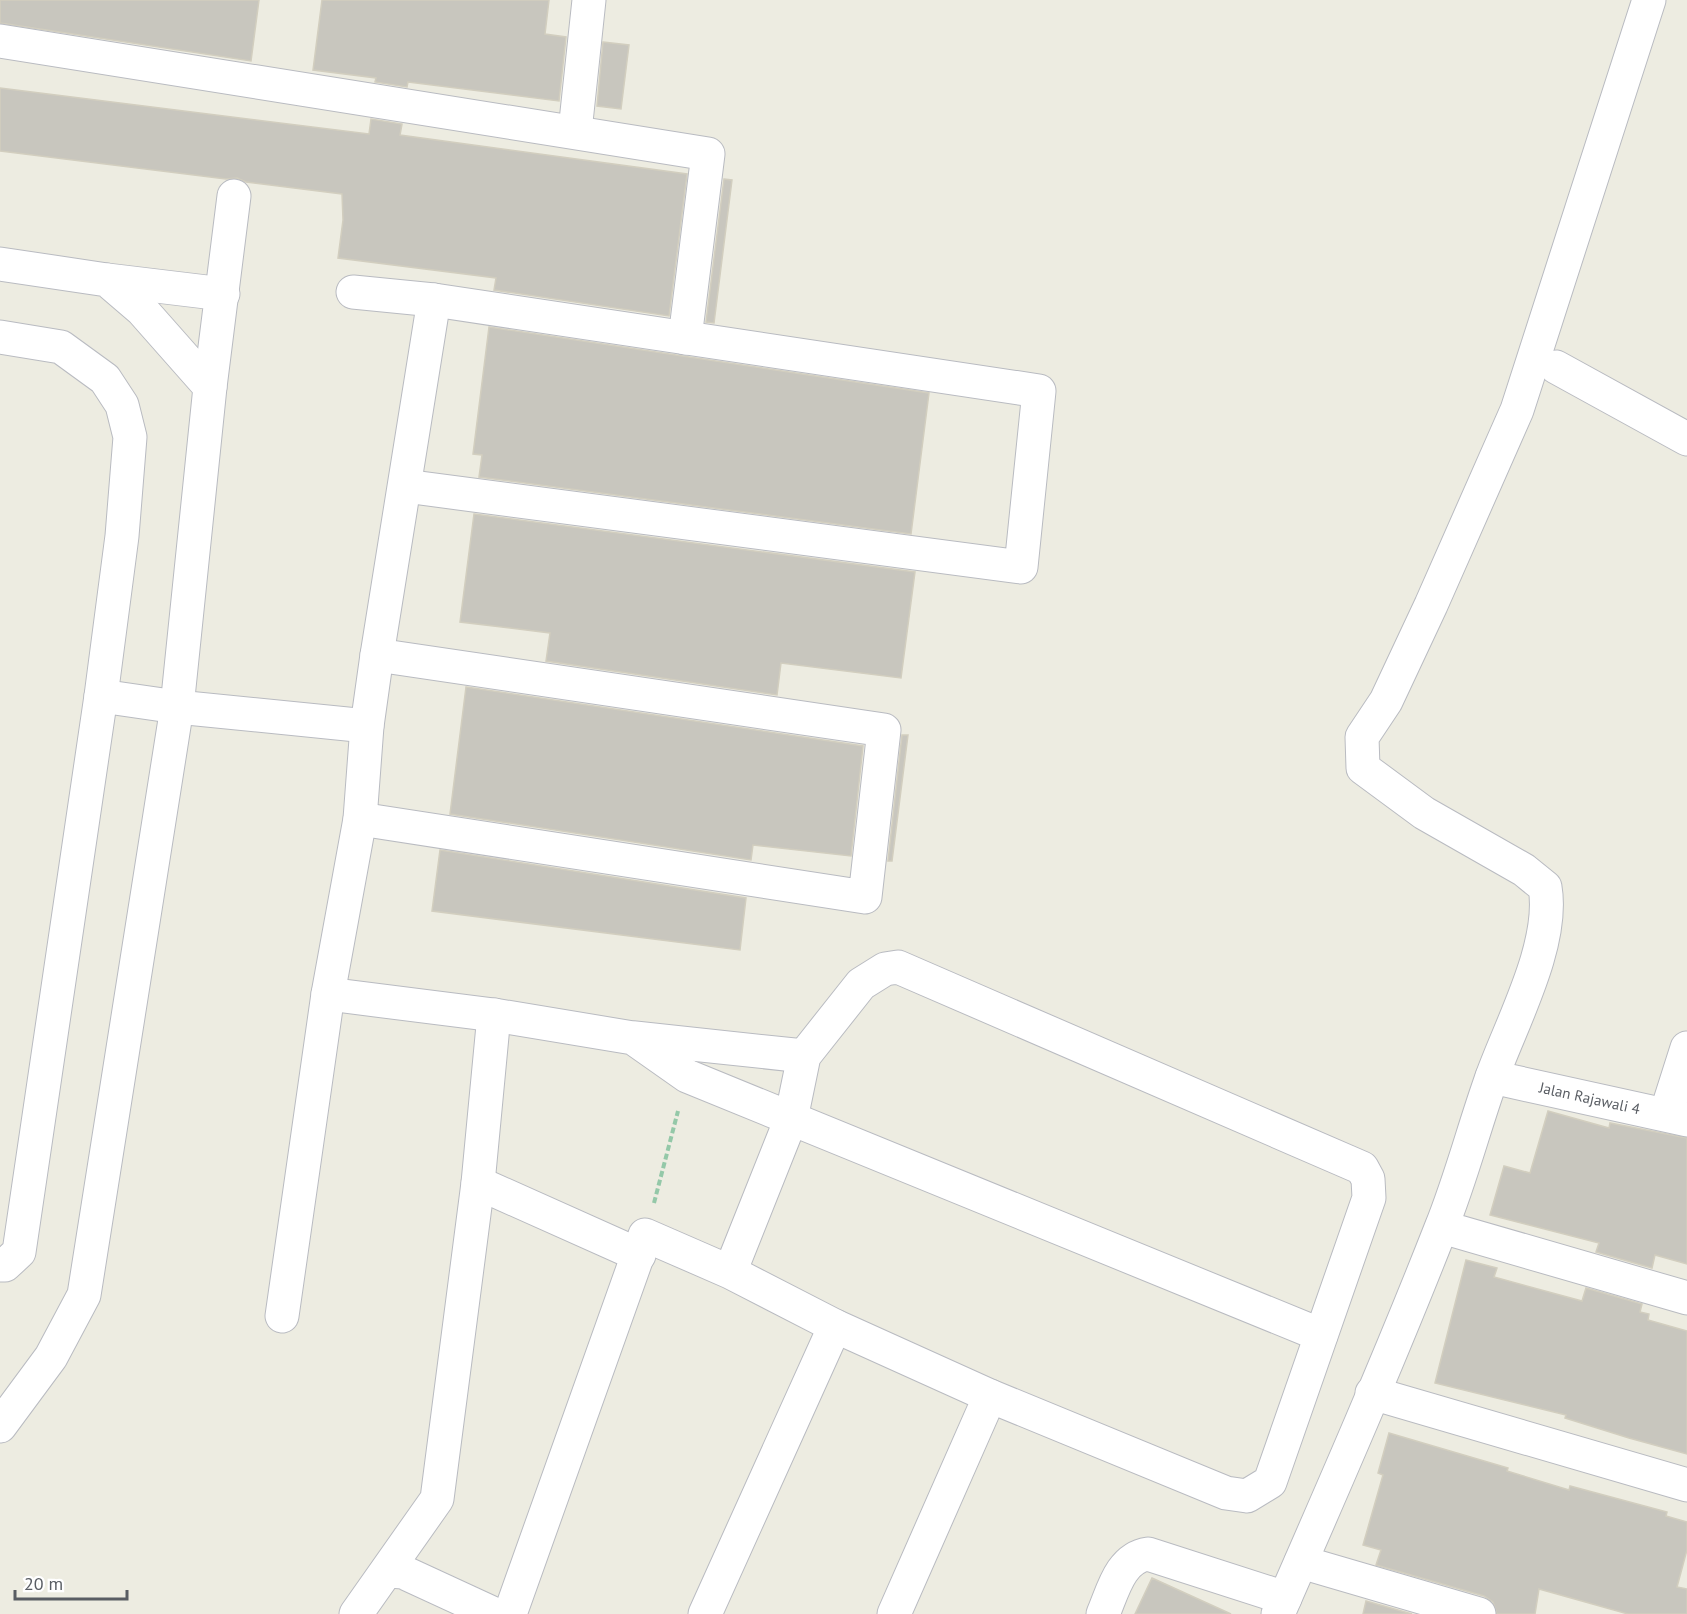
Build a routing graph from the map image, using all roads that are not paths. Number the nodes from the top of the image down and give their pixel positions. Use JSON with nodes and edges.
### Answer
{"nodes":[{"id":1,"x":589,"y":0,"type":"edge"},
{"id":2,"x":1648,"y":0,"type":"edge"},
{"id":3,"x":0,"y":41,"type":"edge"},
{"id":4,"x":575,"y":131,"type":"junction"},
{"id":5,"x":234,"y":196,"type":"dead end"},
{"id":6,"x":0,"y":264,"type":"edge"},
{"id":7,"x":107,"y":280,"type":"junction"},
{"id":8,"x":353,"y":292,"type":"dead end"},
{"id":9,"x":223,"y":294,"type":"junction"},
{"id":10,"x":434,"y":300,"type":"junction"},
{"id":11,"x":0,"y":337,"type":"edge"},
{"id":12,"x":685,"y":338,"type":"junction"},
{"id":13,"x":1556,"y":368,"type":"dead end"},
{"id":14,"x":210,"y":387,"type":"junction"},
{"id":15,"x":1687,"y":439,"type":"edge"},
{"id":16,"x":405,"y":486,"type":"junction"},
{"id":17,"x":377,"y":655,"type":"junction"},
{"id":18,"x":110,"y":698,"type":"junction"},
{"id":19,"x":170,"y":706,"type":"junction"},
{"id":20,"x":367,"y":726,"type":"junction"},
{"id":21,"x":360,"y":819,"type":"junction"},
{"id":22,"x":328,"y":994,"type":"junction"},
{"id":23,"x":494,"y":1015,"type":"junction"},
{"id":24,"x":633,"y":1038,"type":"junction"},
{"id":25,"x":1687,"y":1048,"type":"edge"},
{"id":26,"x":804,"y":1056,"type":"junction"},
{"id":27,"x":1492,"y":1077,"type":"junction"},
{"id":28,"x":1677,"y":1117,"type":"edge"},
{"id":29,"x":791,"y":1119,"type":"junction"},
{"id":30,"x":478,"y":1183,"type":"junction"},
{"id":31,"x":1442,"y":1227,"type":"junction"},
{"id":32,"x":642,"y":1245,"type":"junction"},
{"id":33,"x":0,"y":1265,"type":"edge"},
{"id":34,"x":730,"y":1272,"type":"junction"},
{"id":35,"x":1687,"y":1298,"type":"edge"},
{"id":36,"x":282,"y":1316,"type":"dead end"},
{"id":37,"x":835,"y":1326,"type":"junction"},
{"id":38,"x":1321,"y":1335,"type":"junction"},
{"id":39,"x":1372,"y":1393,"type":"junction"},
{"id":40,"x":990,"y":1396,"type":"junction"},
{"id":41,"x":0,"y":1426,"type":"edge"},
{"id":42,"x":1687,"y":1485,"type":"edge"},
{"id":43,"x":1301,"y":1562,"type":"junction"},
{"id":44,"x":389,"y":1570,"type":"junction"},
{"id":45,"x":1282,"y":1606,"type":"edge"},
{"id":46,"x":356,"y":1614,"type":"edge"},
{"id":47,"x":494,"y":1614,"type":"edge"},
{"id":48,"x":510,"y":1614,"type":"edge"},
{"id":49,"x":705,"y":1614,"type":"edge"},
{"id":50,"x":894,"y":1614,"type":"edge"},
{"id":51,"x":1102,"y":1614,"type":"edge"},
{"id":52,"x":1479,"y":1614,"type":"edge"}],
"edges":[{"from":1,"to":4,"type":"street"},
{"from":2,"to":27,"type":"street"},
{"from":3,"to":4,"type":"street"},
{"from":4,"to":12,"type":"street"},
{"from":5,"to":9,"type":"street"},
{"from":6,"to":7,"type":"street"},
{"from":7,"to":9,"type":"street"},
{"from":7,"to":14,"type":"street"},
{"from":8,"to":10,"type":"street"},
{"from":9,"to":14,"type":"street"},
{"from":10,"to":12,"type":"street"},
{"from":10,"to":16,"type":"street"},
{"from":11,"to":18,"type":"street"},
{"from":12,"to":16,"type":"street"},
{"from":13,"to":15,"type":"street"},
{"from":14,"to":19,"type":"street"},
{"from":16,"to":17,"type":"street"},
{"from":17,"to":20,"type":"street"},
{"from":17,"to":21,"type":"street"},
{"from":18,"to":19,"type":"street"},
{"from":18,"to":33,"type":"street"},
{"from":19,"to":20,"type":"street"},
{"from":19,"to":41,"type":"street"},
{"from":20,"to":21,"type":"street"},
{"from":21,"to":22,"type":"street"},
{"from":22,"to":23,"type":"street"},
{"from":22,"to":36,"type":"street"},
{"from":23,"to":24,"type":"street"},
{"from":23,"to":30,"type":"street"},
{"from":24,"to":26,"type":"street"},
{"from":24,"to":29,"type":"street"},
{"from":25,"to":28,"type":"street"},
{"from":26,"to":29,"type":"street"},
{"from":26,"to":38,"type":"street"},
{"from":27,"to":28,"type":"street","name":"Jalan Rajawali 4"},
{"from":27,"to":31,"type":"street"},
{"from":29,"to":34,"type":"street"},
{"from":29,"to":38,"type":"street"},
{"from":30,"to":32,"type":"street"},
{"from":30,"to":44,"type":"street"},
{"from":31,"to":35,"type":"street"},
{"from":31,"to":39,"type":"street"},
{"from":32,"to":34,"type":"street"},
{"from":32,"to":48,"type":"street"},
{"from":34,"to":37,"type":"street"},
{"from":37,"to":40,"type":"street"},
{"from":37,"to":49,"type":"street"},
{"from":38,"to":40,"type":"street"},
{"from":39,"to":42,"type":"street"},
{"from":39,"to":43,"type":"street"},
{"from":40,"to":50,"type":"street"},
{"from":43,"to":45,"type":"street"},
{"from":43,"to":52,"type":"street"},
{"from":44,"to":46,"type":"street"},
{"from":44,"to":47,"type":"street"},
{"from":45,"to":51,"type":"street"}]}
